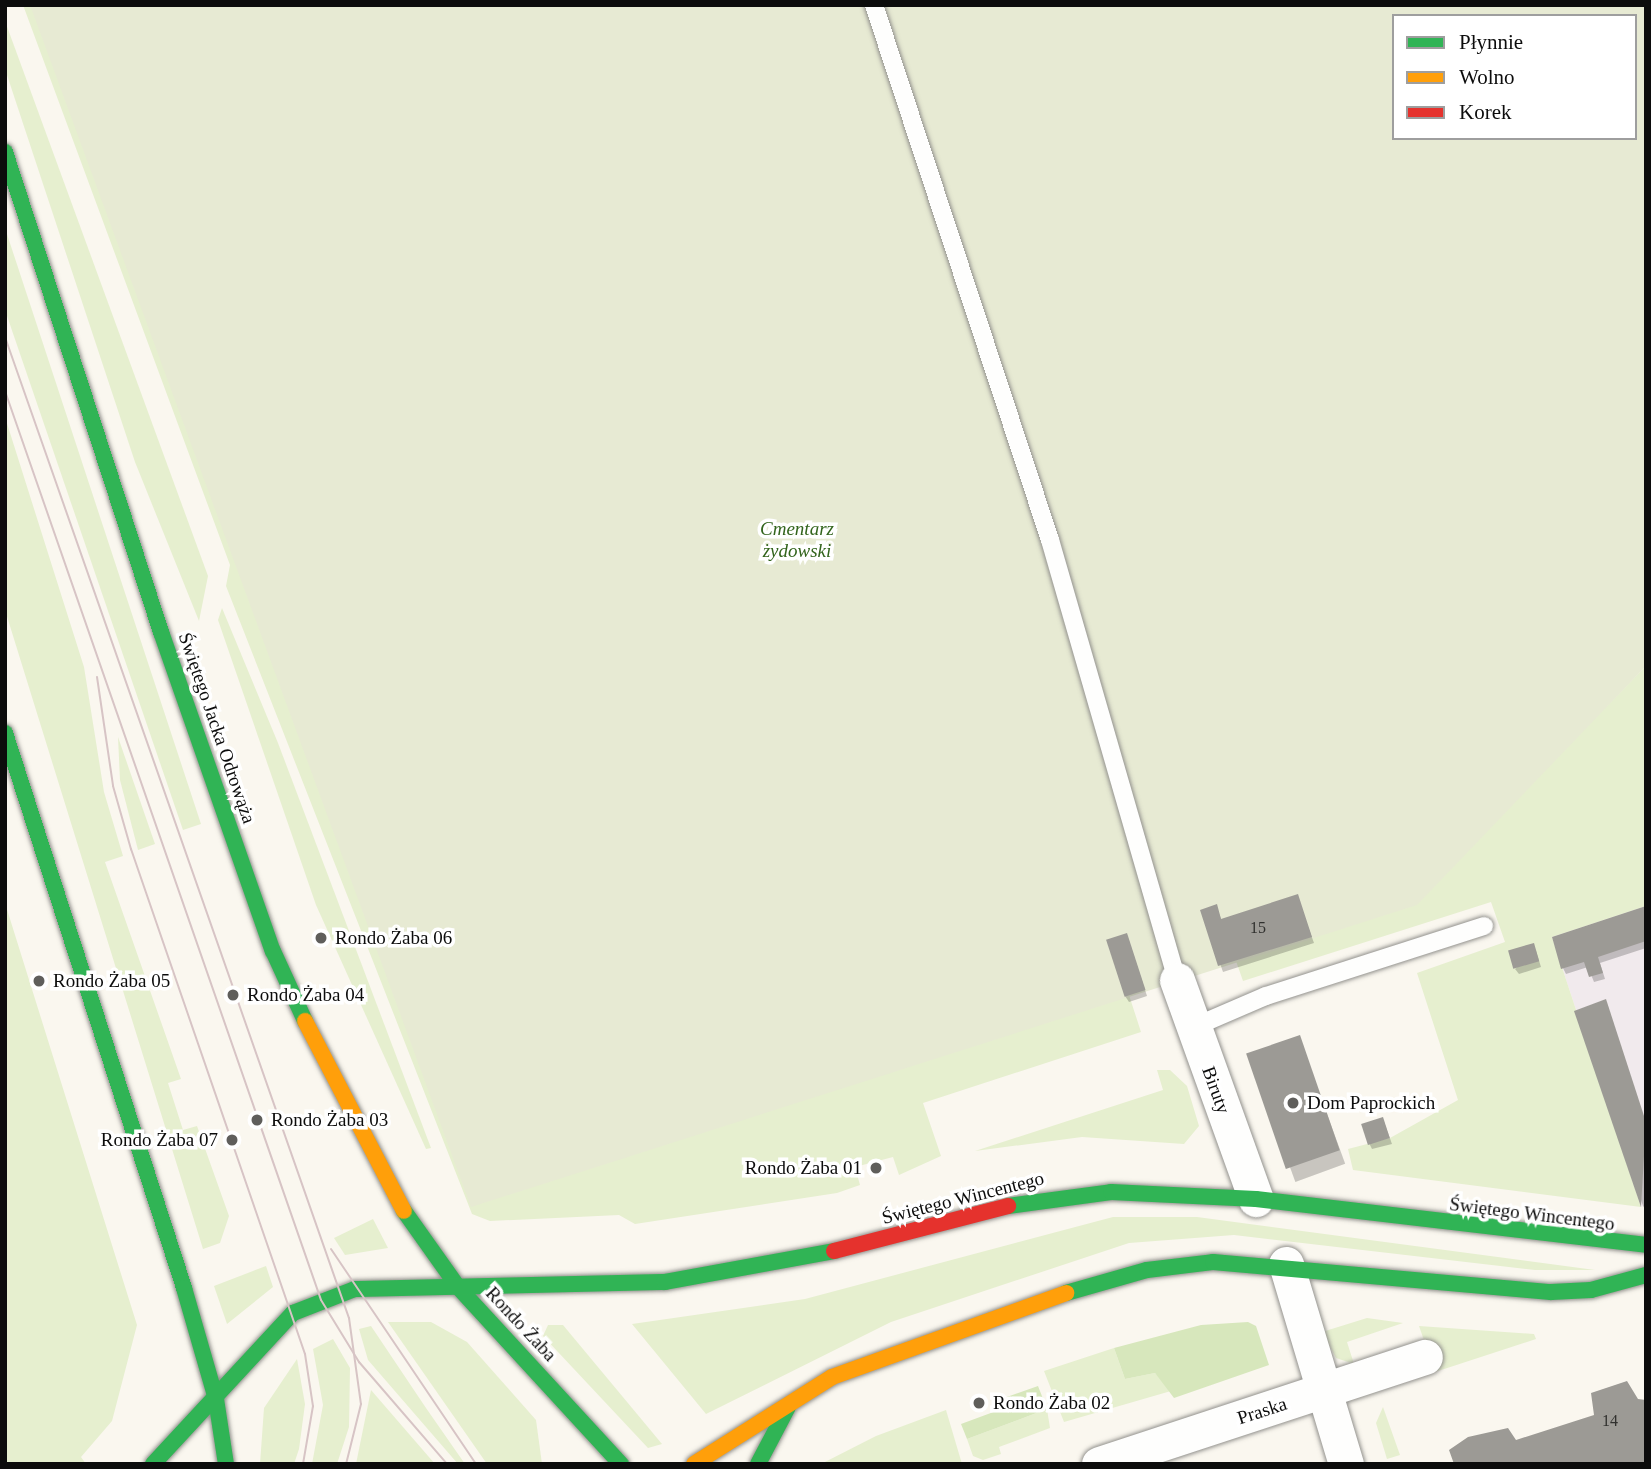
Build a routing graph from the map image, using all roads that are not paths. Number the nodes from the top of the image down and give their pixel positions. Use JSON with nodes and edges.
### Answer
{"nodes":[{"id":1,"x":874,"y":5,"type":"edge"},
{"id":2,"x":5,"y":152,"type":"edge"},
{"id":3,"x":5,"y":733,"type":"edge"},
{"id":4,"x":1484,"y":926,"type":"dead end"},
{"id":5,"x":1177,"y":980,"type":"joint"},
{"id":6,"x":1194,"y":1027,"type":"junction"},
{"id":7,"x":1256,"y":1199,"type":"junction"},
{"id":8,"x":1646,"y":1245,"type":"edge"},
{"id":9,"x":1286,"y":1264,"type":"junction"},
{"id":10,"x":1646,"y":1275,"type":"edge"},
{"id":11,"x":458,"y":1287,"type":"junction"},
{"id":12,"x":1426,"y":1357,"type":"dead end"},
{"id":13,"x":1324,"y":1391,"type":"junction"},
{"id":14,"x":800,"y":1395,"type":"junction"},
{"id":15,"x":216,"y":1399,"type":"junction"},
{"id":16,"x":153,"y":1464,"type":"edge"},
{"id":17,"x":226,"y":1464,"type":"edge"},
{"id":18,"x":621,"y":1464,"type":"edge"},
{"id":19,"x":694,"y":1464,"type":"edge"},
{"id":20,"x":758,"y":1464,"type":"edge"},
{"id":21,"x":1099,"y":1464,"type":"edge"},
{"id":22,"x":1346,"y":1464,"type":"edge"}],
"edges":[{"from":1,"to":5,"type":"lane"},
{"from":2,"to":11,"type":"main road","name":"Świętego Jacka Odrowąża"},
{"from":3,"to":15,"type":"main road"},
{"from":4,"to":6,"type":"lane"},
{"from":5,"to":6,"type":"street","name":"Biruty"},
{"from":6,"to":7,"type":"street","name":"Biruty"},
{"from":7,"to":8,"type":"main road","name":"Świętego Wincentego"},
{"from":7,"to":11,"type":"main road","name":"Świętego Wincentego"},
{"from":9,"to":10,"type":"main road"},
{"from":9,"to":13,"type":"street"},
{"from":9,"to":14,"type":"main road"},
{"from":11,"to":15,"type":"main road","name":"Rondo Żaba"},
{"from":11,"to":18,"type":"main road","name":"Rondo Żaba"},
{"from":12,"to":13,"type":"street","name":"Praska"},
{"from":13,"to":21,"type":"street","name":"Praska"},
{"from":13,"to":22,"type":"street"},
{"from":14,"to":19,"type":"main road"},
{"from":14,"to":20,"type":"main road"},
{"from":15,"to":16,"type":"main road","name":"Rondo Żaba"},
{"from":15,"to":17,"type":"main road"}]}
